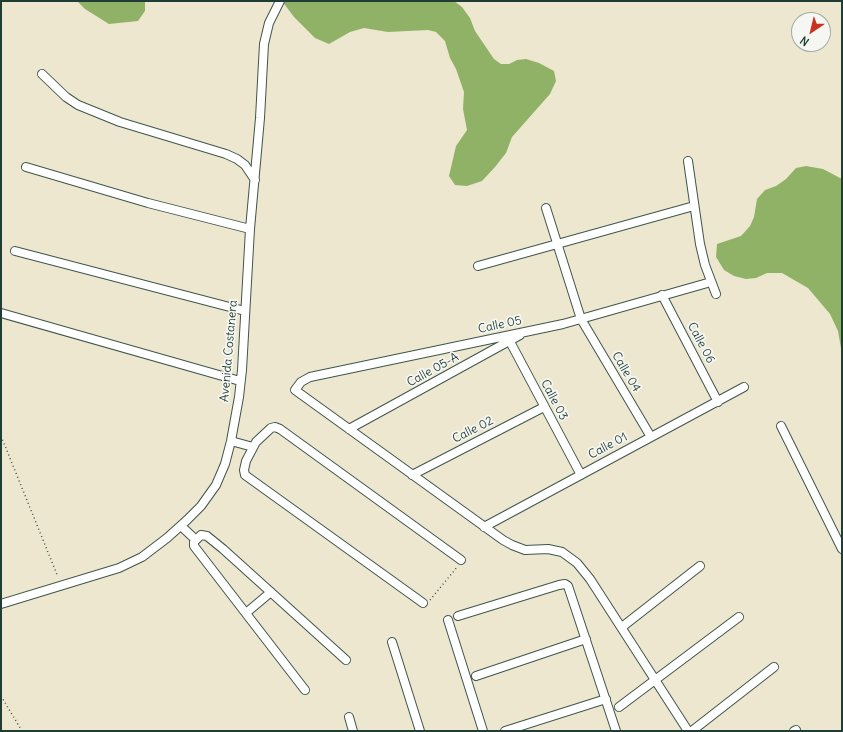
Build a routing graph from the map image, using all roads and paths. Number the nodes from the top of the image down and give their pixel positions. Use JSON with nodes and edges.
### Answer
{"nodes":[{"id":1,"x":280,"y":1,"type":"edge"},
{"id":2,"x":42,"y":74,"type":"dead end"},
{"id":3,"x":688,"y":161,"type":"dead end"},
{"id":4,"x":26,"y":167,"type":"dead end"},
{"id":5,"x":255,"y":180,"type":"junction"},
{"id":6,"x":694,"y":206,"type":"junction"},
{"id":7,"x":546,"y":208,"type":"dead end"},
{"id":8,"x":250,"y":229,"type":"junction"},
{"id":9,"x":557,"y":244,"type":"junction"},
{"id":10,"x":15,"y":251,"type":"dead end"},
{"id":11,"x":478,"y":266,"type":"dead end"},
{"id":12,"x":711,"y":282,"type":"junction"},
{"id":13,"x":716,"y":294,"type":"dead end"},
{"id":14,"x":662,"y":296,"type":"junction"},
{"id":15,"x":245,"y":311,"type":"junction"},
{"id":16,"x":1,"y":313,"type":"edge"},
{"id":17,"x":581,"y":318,"type":"junction"},
{"id":18,"x":508,"y":338,"type":"junction"},
{"id":19,"x":240,"y":381,"type":"junction"},
{"id":20,"x":744,"y":387,"type":"dead end"},
{"id":21,"x":718,"y":402,"type":"junction"},
{"id":22,"x":544,"y":407,"type":"junction"},
{"id":23,"x":781,"y":426,"type":"dead end"},
{"id":24,"x":349,"y":429,"type":"junction"},
{"id":25,"x":1,"y":436,"type":"edge"},
{"id":26,"x":651,"y":437,"type":"junction"},
{"id":27,"x":231,"y":441,"type":"junction"},
{"id":28,"x":253,"y":447,"type":"junction"},
{"id":29,"x":412,"y":475,"type":"junction"},
{"id":30,"x":581,"y":475,"type":"junction"},
{"id":31,"x":181,"y":526,"type":"junction"},
{"id":32,"x":484,"y":527,"type":"junction"},
{"id":33,"x":196,"y":540,"type":"junction"},
{"id":34,"x":842,"y":549,"type":"edge"},
{"id":35,"x":461,"y":560,"type":"joint"},
{"id":36,"x":700,"y":566,"type":"dead end"},
{"id":37,"x":60,"y":585,"type":"junction"},
{"id":38,"x":271,"y":592,"type":"junction"},
{"id":39,"x":422,"y":603,"type":"joint"},
{"id":40,"x":1,"y":604,"type":"edge"},
{"id":41,"x":246,"y":613,"type":"junction"},
{"id":42,"x":458,"y":616,"type":"dead end"},
{"id":43,"x":739,"y":617,"type":"dead end"},
{"id":44,"x":448,"y":620,"type":"dead end"},
{"id":45,"x":622,"y":628,"type":"junction"},
{"id":46,"x":586,"y":638,"type":"junction"},
{"id":47,"x":392,"y":642,"type":"dead end"},
{"id":48,"x":346,"y":660,"type":"dead end"},
{"id":49,"x":774,"y":667,"type":"dead end"},
{"id":50,"x":476,"y":676,"type":"dead end"},
{"id":51,"x":655,"y":680,"type":"junction"},
{"id":52,"x":305,"y":690,"type":"dead end"},
{"id":53,"x":1,"y":696,"type":"edge"},
{"id":54,"x":606,"y":699,"type":"junction"},
{"id":55,"x":619,"y":707,"type":"dead end"},
{"id":56,"x":349,"y":717,"type":"dead end"},
{"id":57,"x":22,"y":731,"type":"edge"},
{"id":58,"x":353,"y":731,"type":"edge"},
{"id":59,"x":420,"y":731,"type":"edge"},
{"id":60,"x":483,"y":731,"type":"edge"},
{"id":61,"x":505,"y":731,"type":"edge"},
{"id":62,"x":616,"y":731,"type":"edge"},
{"id":63,"x":688,"y":731,"type":"edge"},
{"id":64,"x":692,"y":731,"type":"edge"}],
"edges":[{"from":1,"to":5,"type":"street","name":"Avenida Costanera"},
{"from":2,"to":5,"type":"street"},
{"from":3,"to":6,"type":"street"},
{"from":4,"to":8,"type":"street"},
{"from":5,"to":8,"type":"street","name":"Avenida Costanera"},
{"from":6,"to":9,"type":"street"},
{"from":6,"to":12,"type":"street"},
{"from":7,"to":9,"type":"street","name":"Calle 04"},
{"from":8,"to":15,"type":"street","name":"Avenida Costanera"},
{"from":9,"to":11,"type":"street"},
{"from":9,"to":17,"type":"street","name":"Calle 04"},
{"from":10,"to":15,"type":"street"},
{"from":12,"to":13,"type":"street"},
{"from":12,"to":14,"type":"street","name":"Calle 05"},
{"from":14,"to":17,"type":"street","name":"Calle 05"},
{"from":14,"to":21,"type":"street","name":"Calle 06"},
{"from":15,"to":19,"type":"street","name":"Avenida Costanera"},
{"from":16,"to":19,"type":"street"},
{"from":17,"to":18,"type":"street","name":"Calle 05"},
{"from":17,"to":26,"type":"street","name":"Calle 04"},
{"from":18,"to":22,"type":"street","name":"Calle 03"},
{"from":18,"to":24,"type":"street","name":"Calle 05-A"},
{"from":18,"to":24,"type":"street","name":"Calle 05"},
{"from":19,"to":27,"type":"street","name":"Avenida Costanera"},
{"from":20,"to":21,"type":"street","name":"Calle 01"},
{"from":21,"to":26,"type":"street","name":"Calle 01"},
{"from":22,"to":29,"type":"street","name":"Calle 02"},
{"from":22,"to":30,"type":"street","name":"Calle 03"},
{"from":23,"to":34,"type":"street"},
{"from":24,"to":29,"type":"street"},
{"from":25,"to":37,"type":"path"},
{"from":26,"to":30,"type":"street","name":"Calle 01"},
{"from":27,"to":28,"type":"street"},
{"from":27,"to":31,"type":"street","name":"Avenida Costanera"},
{"from":28,"to":35,"type":"street"},
{"from":28,"to":39,"type":"street"},
{"from":29,"to":32,"type":"street"},
{"from":30,"to":32,"type":"street","name":"Calle 01"},
{"from":31,"to":33,"type":"street"},
{"from":31,"to":37,"type":"street","name":"Avenida Costanera"},
{"from":32,"to":45,"type":"street"},
{"from":33,"to":38,"type":"street"},
{"from":33,"to":41,"type":"street"},
{"from":35,"to":39,"type":"path"},
{"from":36,"to":45,"type":"street"},
{"from":37,"to":40,"type":"street","name":"Avenida Costanera"},
{"from":38,"to":41,"type":"street"},
{"from":38,"to":48,"type":"street"},
{"from":41,"to":52,"type":"street"},
{"from":42,"to":46,"type":"street"},
{"from":43,"to":51,"type":"street"},
{"from":44,"to":60,"type":"street"},
{"from":45,"to":51,"type":"street"},
{"from":46,"to":50,"type":"street"},
{"from":46,"to":54,"type":"street"},
{"from":47,"to":59,"type":"street"},
{"from":49,"to":64,"type":"street"},
{"from":51,"to":55,"type":"street"},
{"from":51,"to":63,"type":"street"},
{"from":53,"to":57,"type":"path"},
{"from":54,"to":61,"type":"street"},
{"from":54,"to":62,"type":"street"},
{"from":56,"to":58,"type":"street"}]}
